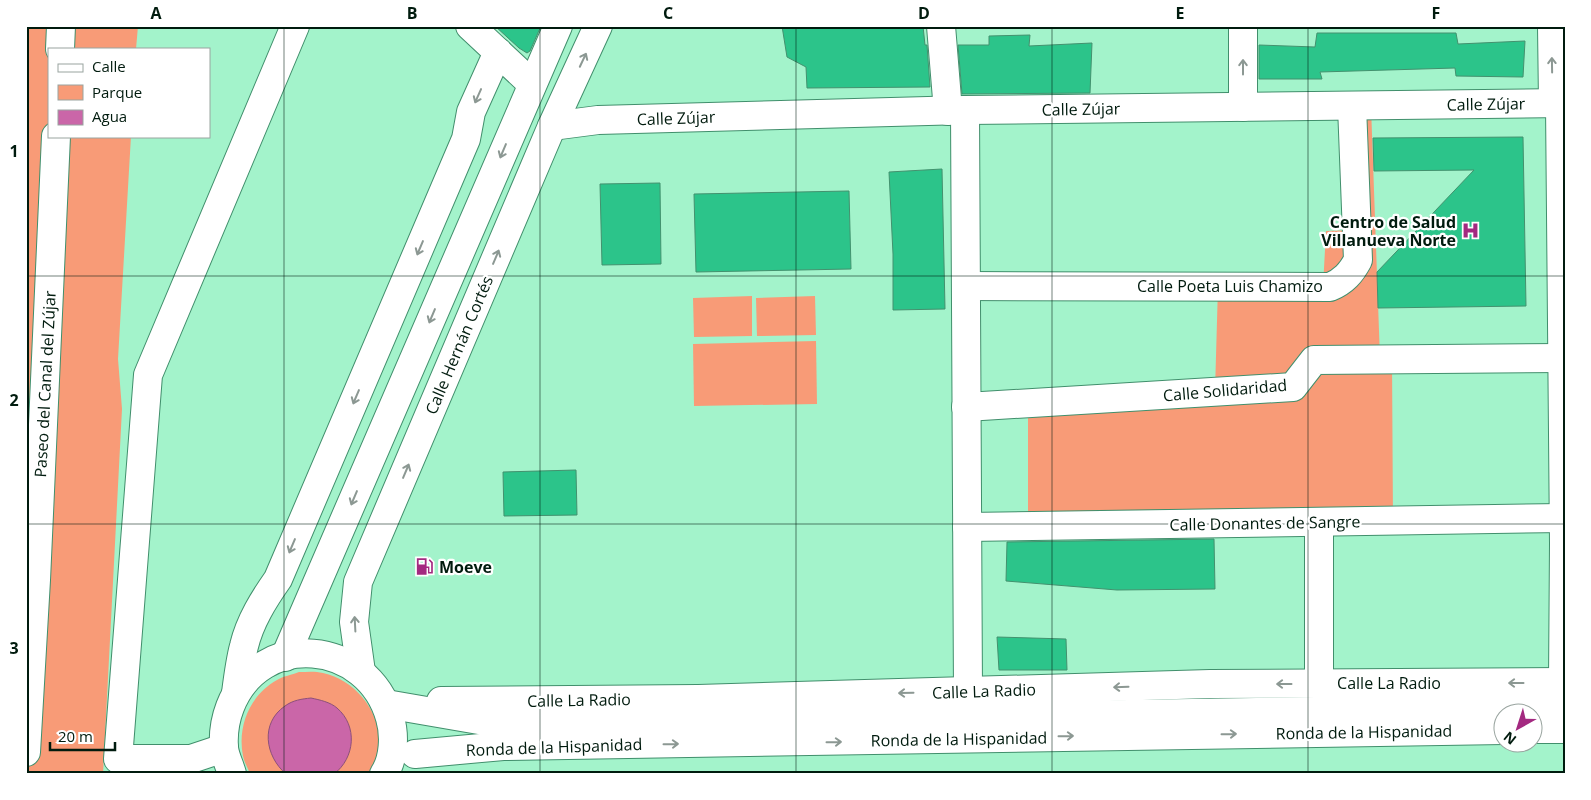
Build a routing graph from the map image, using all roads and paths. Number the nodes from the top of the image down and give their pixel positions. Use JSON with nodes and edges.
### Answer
{"nodes":[{"id":1,"x":61,"y":26,"type":"edge"},
{"id":2,"x":295,"y":26,"type":"edge"},
{"id":3,"x":470,"y":26,"type":"edge"},
{"id":4,"x":558,"y":26,"type":"edge"},
{"id":5,"x":598,"y":26,"type":"edge"},
{"id":6,"x":941,"y":26,"type":"edge"},
{"id":7,"x":1243,"y":26,"type":"edge"},
{"id":8,"x":1552,"y":26,"type":"edge"},
{"id":9,"x":60,"y":48,"type":"edge"},
{"id":10,"x":498,"y":52,"type":"junction"},
{"id":11,"x":532,"y":84,"type":"junction"},
{"id":12,"x":567,"y":93,"type":"junction"},
{"id":13,"x":1559,"y":103,"type":"edge"},
{"id":14,"x":1352,"y":106,"type":"junction"},
{"id":15,"x":1243,"y":107,"type":"junction"},
{"id":16,"x":957,"y":111,"type":"junction"},
{"id":17,"x":598,"y":120,"type":"junction"},
{"id":18,"x":552,"y":126,"type":"junction"},
{"id":19,"x":56,"y":138,"type":"edge"},
{"id":20,"x":966,"y":286,"type":"junction"},
{"id":21,"x":1563,"y":347,"type":"edge"},
{"id":22,"x":966,"y":407,"type":"junction"},
{"id":23,"x":1564,"y":518,"type":"edge"},
{"id":24,"x":1319,"y":522,"type":"junction"},
{"id":25,"x":967,"y":527,"type":"junction"},
{"id":26,"x":1565,"y":542,"type":"edge"},
{"id":27,"x":285,"y":657,"type":"junction"},
{"id":28,"x":361,"y":672,"type":"junction"},
{"id":29,"x":1319,"y":684,"type":"junction"},
{"id":30,"x":1564,"y":691,"type":"edge"},
{"id":31,"x":968,"y":692,"type":"junction"},
{"id":32,"x":236,"y":693,"type":"junction"},
{"id":33,"x":395,"y":706,"type":"junction"},
{"id":34,"x":502,"y":724,"type":"junction"},
{"id":35,"x":1544,"y":729,"type":"edge"},
{"id":36,"x":1565,"y":729,"type":"edge"},
{"id":37,"x":1494,"y":730,"type":"edge"},
{"id":38,"x":26,"y":752,"type":"edge"},
{"id":39,"x":416,"y":754,"type":"junction"},
{"id":40,"x":228,"y":761,"type":"edge"},
{"id":41,"x":385,"y":772,"type":"edge"}],
"edges":[{"from":1,"to":9,"type":"street"},
{"from":2,"to":40,"type":"street"},
{"from":3,"to":10,"type":"street"},
{"from":4,"to":11,"type":"street"},
{"from":12,"to":5,"type":"street","name":"Calle Hernán Cortés","one_way":true},
{"from":6,"to":16,"type":"street"},
{"from":15,"to":7,"type":"street","one_way":true},
{"from":13,"to":8,"type":"street","one_way":true},
{"from":10,"to":11,"type":"street"},
{"from":10,"to":32,"type":"street","one_way":true},
{"from":11,"to":27,"type":"street","one_way":true},
{"from":12,"to":17,"type":"street"},
{"from":12,"to":18,"type":"street","name":"Calle Hernán Cortés"},
{"from":13,"to":14,"type":"street","name":"Calle Zújar"},
{"from":13,"to":21,"type":"street"},
{"from":14,"to":15,"type":"street","name":"Calle Zújar"},
{"from":14,"to":20,"type":"street","name":"Calle Poeta Luis Chamizo"},
{"from":15,"to":16,"type":"street","name":"Calle Zújar"},
{"from":16,"to":17,"type":"street","name":"Calle Zújar"},
{"from":16,"to":20,"type":"street"},
{"from":17,"to":18,"type":"street","name":"Calle Zújar"},
{"from":28,"to":18,"type":"street","name":"Calle Hernán Cortés","one_way":true},
{"from":19,"to":38,"type":"street","name":"Paseo del Canal del Zújar"},
{"from":20,"to":22,"type":"street"},
{"from":21,"to":22,"type":"street","name":"Calle Solidaridad"},
{"from":21,"to":23,"type":"street"},
{"from":22,"to":25,"type":"street"},
{"from":23,"to":24,"type":"street","name":"Calle Donantes de Sangre"},
{"from":23,"to":26,"type":"street"},
{"from":24,"to":25,"type":"street","name":"Calle Donantes de Sangre"},
{"from":24,"to":29,"type":"street"},
{"from":25,"to":31,"type":"street"},
{"from":26,"to":30,"type":"street"},
{"from":27,"to":28,"type":"street"},
{"from":27,"to":32,"type":"street"},
{"from":28,"to":33,"type":"street"},
{"from":30,"to":29,"type":"street","name":"Calle La Radio","one_way":true},
{"from":29,"to":31,"type":"street","name":"Calle La Radio","one_way":true},
{"from":30,"to":34,"type":"street","name":"Ronda de la Hispanidad"},
{"from":31,"to":33,"type":"street","name":"Calle La Radio","one_way":true},
{"from":32,"to":40,"type":"street"},
{"from":33,"to":34,"type":"street","name":"Ronda de la Hispanidad"},
{"from":33,"to":41,"type":"street"},
{"from":34,"to":39,"type":"street","name":"Ronda de la Hispanidad"},
{"from":35,"to":36,"type":"street"},
{"from":39,"to":37,"type":"street","name":"Ronda de la Hispanidad","one_way":true},
{"from":39,"to":41,"type":"street","name":"Ronda de la Hispanidad"}]}
